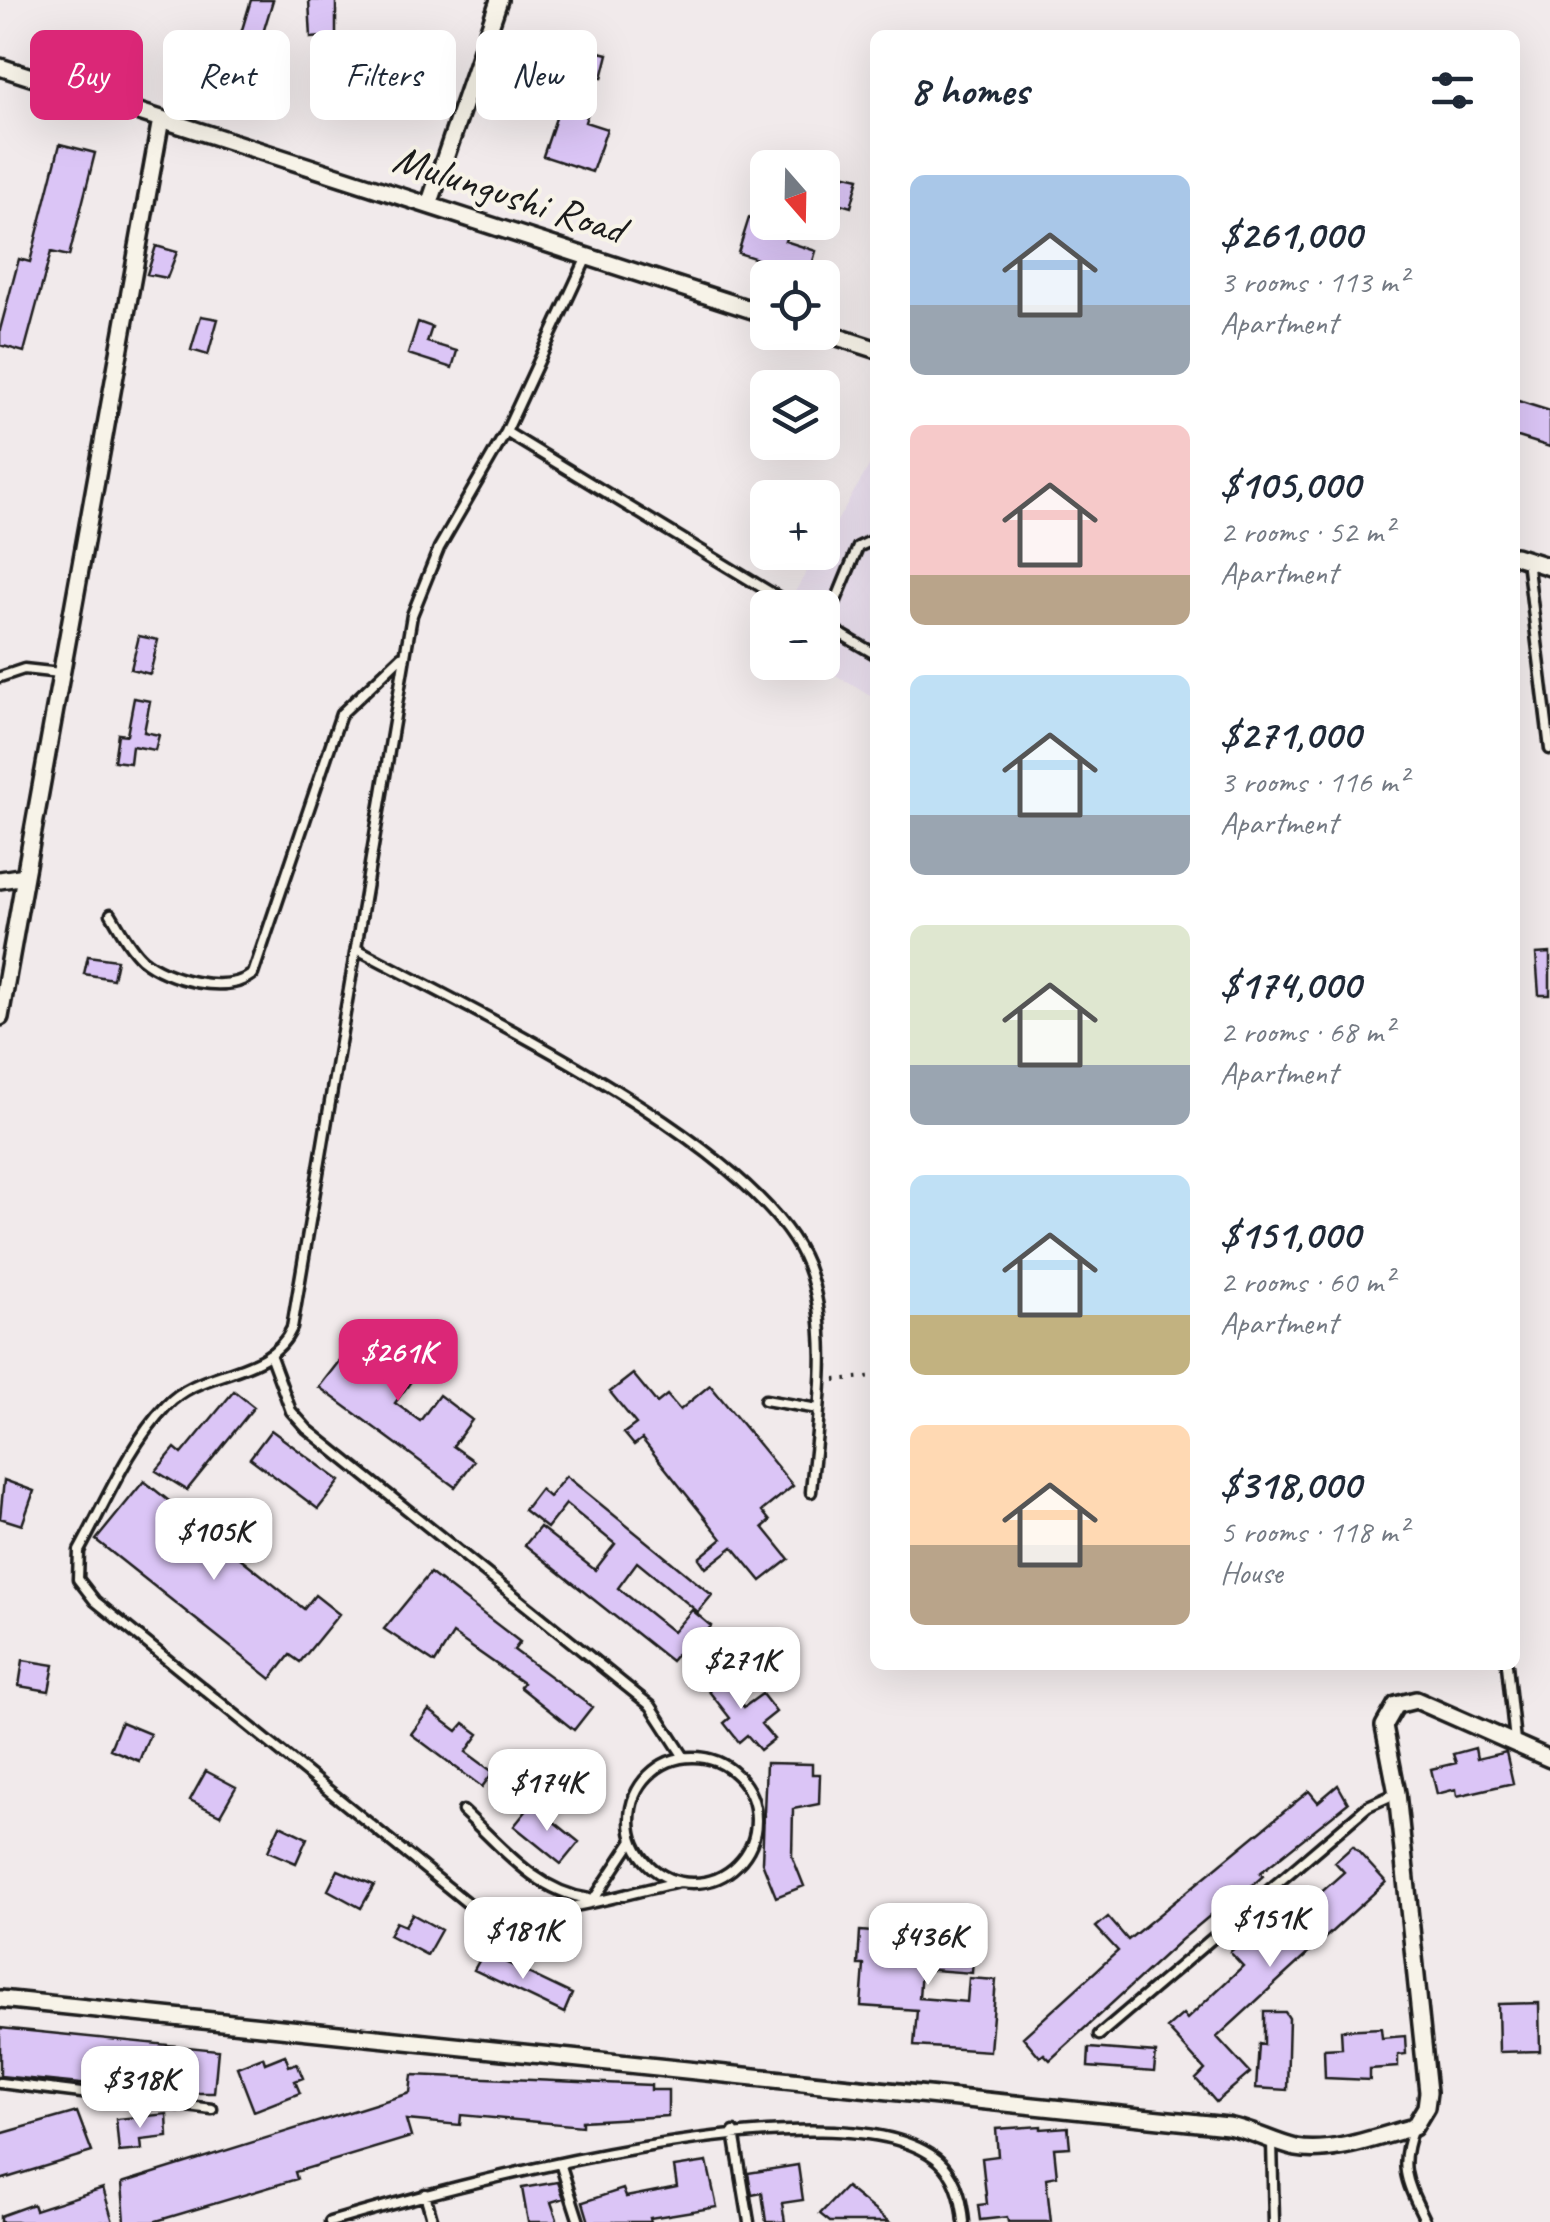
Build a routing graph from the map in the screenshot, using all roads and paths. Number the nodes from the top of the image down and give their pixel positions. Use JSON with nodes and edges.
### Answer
{"nodes":[{"id":1,"x":499,"y":0,"type":"edge"},
{"id":2,"x":0,"y":67,"type":"edge"},
{"id":3,"x":161,"y":119,"type":"junction"},
{"id":4,"x":429,"y":206,"type":"junction"},
{"id":5,"x":587,"y":257,"type":"junction"},
{"id":6,"x":750,"y":308,"type":"edge"},
{"id":7,"x":840,"y":338,"type":"edge"},
{"id":8,"x":870,"y":347,"type":"edge"},
{"id":9,"x":506,"y":432,"type":"junction"},
{"id":10,"x":870,"y":541,"type":"edge"},
{"id":11,"x":1521,"y":558,"type":"edge"},
{"id":12,"x":1550,"y":567,"type":"edge"},
{"id":13,"x":766,"y":590,"type":"edge"},
{"id":14,"x":839,"y":590,"type":"edge"},
{"id":15,"x":840,"y":633,"type":"edge"},
{"id":16,"x":870,"y":651,"type":"edge"},
{"id":17,"x":402,"y":657,"type":"junction"},
{"id":18,"x":60,"y":673,"type":"junction"},
{"id":19,"x":0,"y":677,"type":"edge"},
{"id":20,"x":1550,"y":749,"type":"edge"},
{"id":21,"x":25,"y":876,"type":"junction"},
{"id":22,"x":0,"y":880,"type":"edge"},
{"id":23,"x":110,"y":914,"type":"dead end"},
{"id":24,"x":359,"y":950,"type":"junction"},
{"id":25,"x":0,"y":1017,"type":"edge"},
{"id":26,"x":271,"y":1357,"type":"junction"},
{"id":27,"x":870,"y":1376,"type":"edge"},
{"id":28,"x":820,"y":1378,"type":"junction"},
{"id":29,"x":764,"y":1400,"type":"dead end"},
{"id":30,"x":818,"y":1409,"type":"junction"},
{"id":31,"x":810,"y":1492,"type":"dead end"},
{"id":32,"x":1508,"y":1670,"type":"edge"},
{"id":33,"x":1515,"y":1741,"type":"junction"},
{"id":34,"x":684,"y":1758,"type":"junction"},
{"id":35,"x":1550,"y":1758,"type":"edge"},
{"id":36,"x":1396,"y":1792,"type":"junction"},
{"id":37,"x":464,"y":1810,"type":"dead end"},
{"id":38,"x":633,"y":1840,"type":"junction"},
{"id":39,"x":680,"y":1882,"type":"junction"},
{"id":40,"x":594,"y":1899,"type":"junction"},
{"id":41,"x":0,"y":2000,"type":"edge"},
{"id":42,"x":1098,"y":2035,"type":"dead end"},
{"id":43,"x":0,"y":2083,"type":"edge"},
{"id":44,"x":212,"y":2109,"type":"dead end"},
{"id":45,"x":1414,"y":2126,"type":"junction"},
{"id":46,"x":734,"y":2132,"type":"junction"},
{"id":47,"x":1272,"y":2137,"type":"junction"},
{"id":48,"x":562,"y":2166,"type":"junction"},
{"id":49,"x":425,"y":2194,"type":"junction"},
{"id":50,"x":330,"y":2222,"type":"edge"},
{"id":51,"x":433,"y":2222,"type":"edge"},
{"id":52,"x":578,"y":2222,"type":"edge"},
{"id":53,"x":749,"y":2222,"type":"edge"},
{"id":54,"x":964,"y":2222,"type":"edge"},
{"id":55,"x":1274,"y":2222,"type":"edge"},
{"id":56,"x":1426,"y":2222,"type":"edge"}],
"edges":[{"from":1,"to":4,"type":"street"},
{"from":2,"to":3,"type":"street","name":"Mulungushi Road"},
{"from":3,"to":4,"type":"street","name":"Mulungushi Road"},
{"from":3,"to":18,"type":"street"},
{"from":4,"to":5,"type":"street","name":"Mulungushi Road"},
{"from":5,"to":6,"type":"street","name":"Mulungushi Road"},
{"from":5,"to":9,"type":"lane"},
{"from":7,"to":8,"type":"street"},
{"from":9,"to":13,"type":"lane"},
{"from":9,"to":17,"type":"lane"},
{"from":10,"to":14,"type":"lane"},
{"from":11,"to":12,"type":"street"},
{"from":11,"to":20,"type":"lane"},
{"from":15,"to":16,"type":"lane"},
{"from":17,"to":23,"type":"lane"},
{"from":17,"to":24,"type":"lane"},
{"from":18,"to":19,"type":"lane"},
{"from":18,"to":21,"type":"street"},
{"from":21,"to":22,"type":"street"},
{"from":21,"to":25,"type":"street"},
{"from":24,"to":26,"type":"lane"},
{"from":24,"to":28,"type":"lane"},
{"from":26,"to":34,"type":"lane"},
{"from":26,"to":40,"type":"lane"},
{"from":27,"to":28,"type":"path"},
{"from":28,"to":30,"type":"lane"},
{"from":29,"to":30,"type":"lane"},
{"from":30,"to":31,"type":"lane"},
{"from":32,"to":33,"type":"lane"},
{"from":33,"to":35,"type":"street"},
{"from":33,"to":36,"type":"street"},
{"from":34,"to":38,"type":"lane"},
{"from":34,"to":39,"type":"lane"},
{"from":36,"to":42,"type":"lane"},
{"from":36,"to":45,"type":"street"},
{"from":37,"to":40,"type":"lane"},
{"from":38,"to":39,"type":"lane"},
{"from":38,"to":40,"type":"lane"},
{"from":39,"to":40,"type":"lane"},
{"from":41,"to":47,"type":"street"},
{"from":43,"to":44,"type":"lane"},
{"from":45,"to":47,"type":"street"},
{"from":45,"to":56,"type":"lane"},
{"from":46,"to":48,"type":"lane"},
{"from":46,"to":53,"type":"lane"},
{"from":46,"to":54,"type":"lane"},
{"from":47,"to":55,"type":"lane"},
{"from":48,"to":49,"type":"lane"},
{"from":48,"to":52,"type":"lane"},
{"from":49,"to":50,"type":"lane"},
{"from":49,"to":51,"type":"lane"}]}
